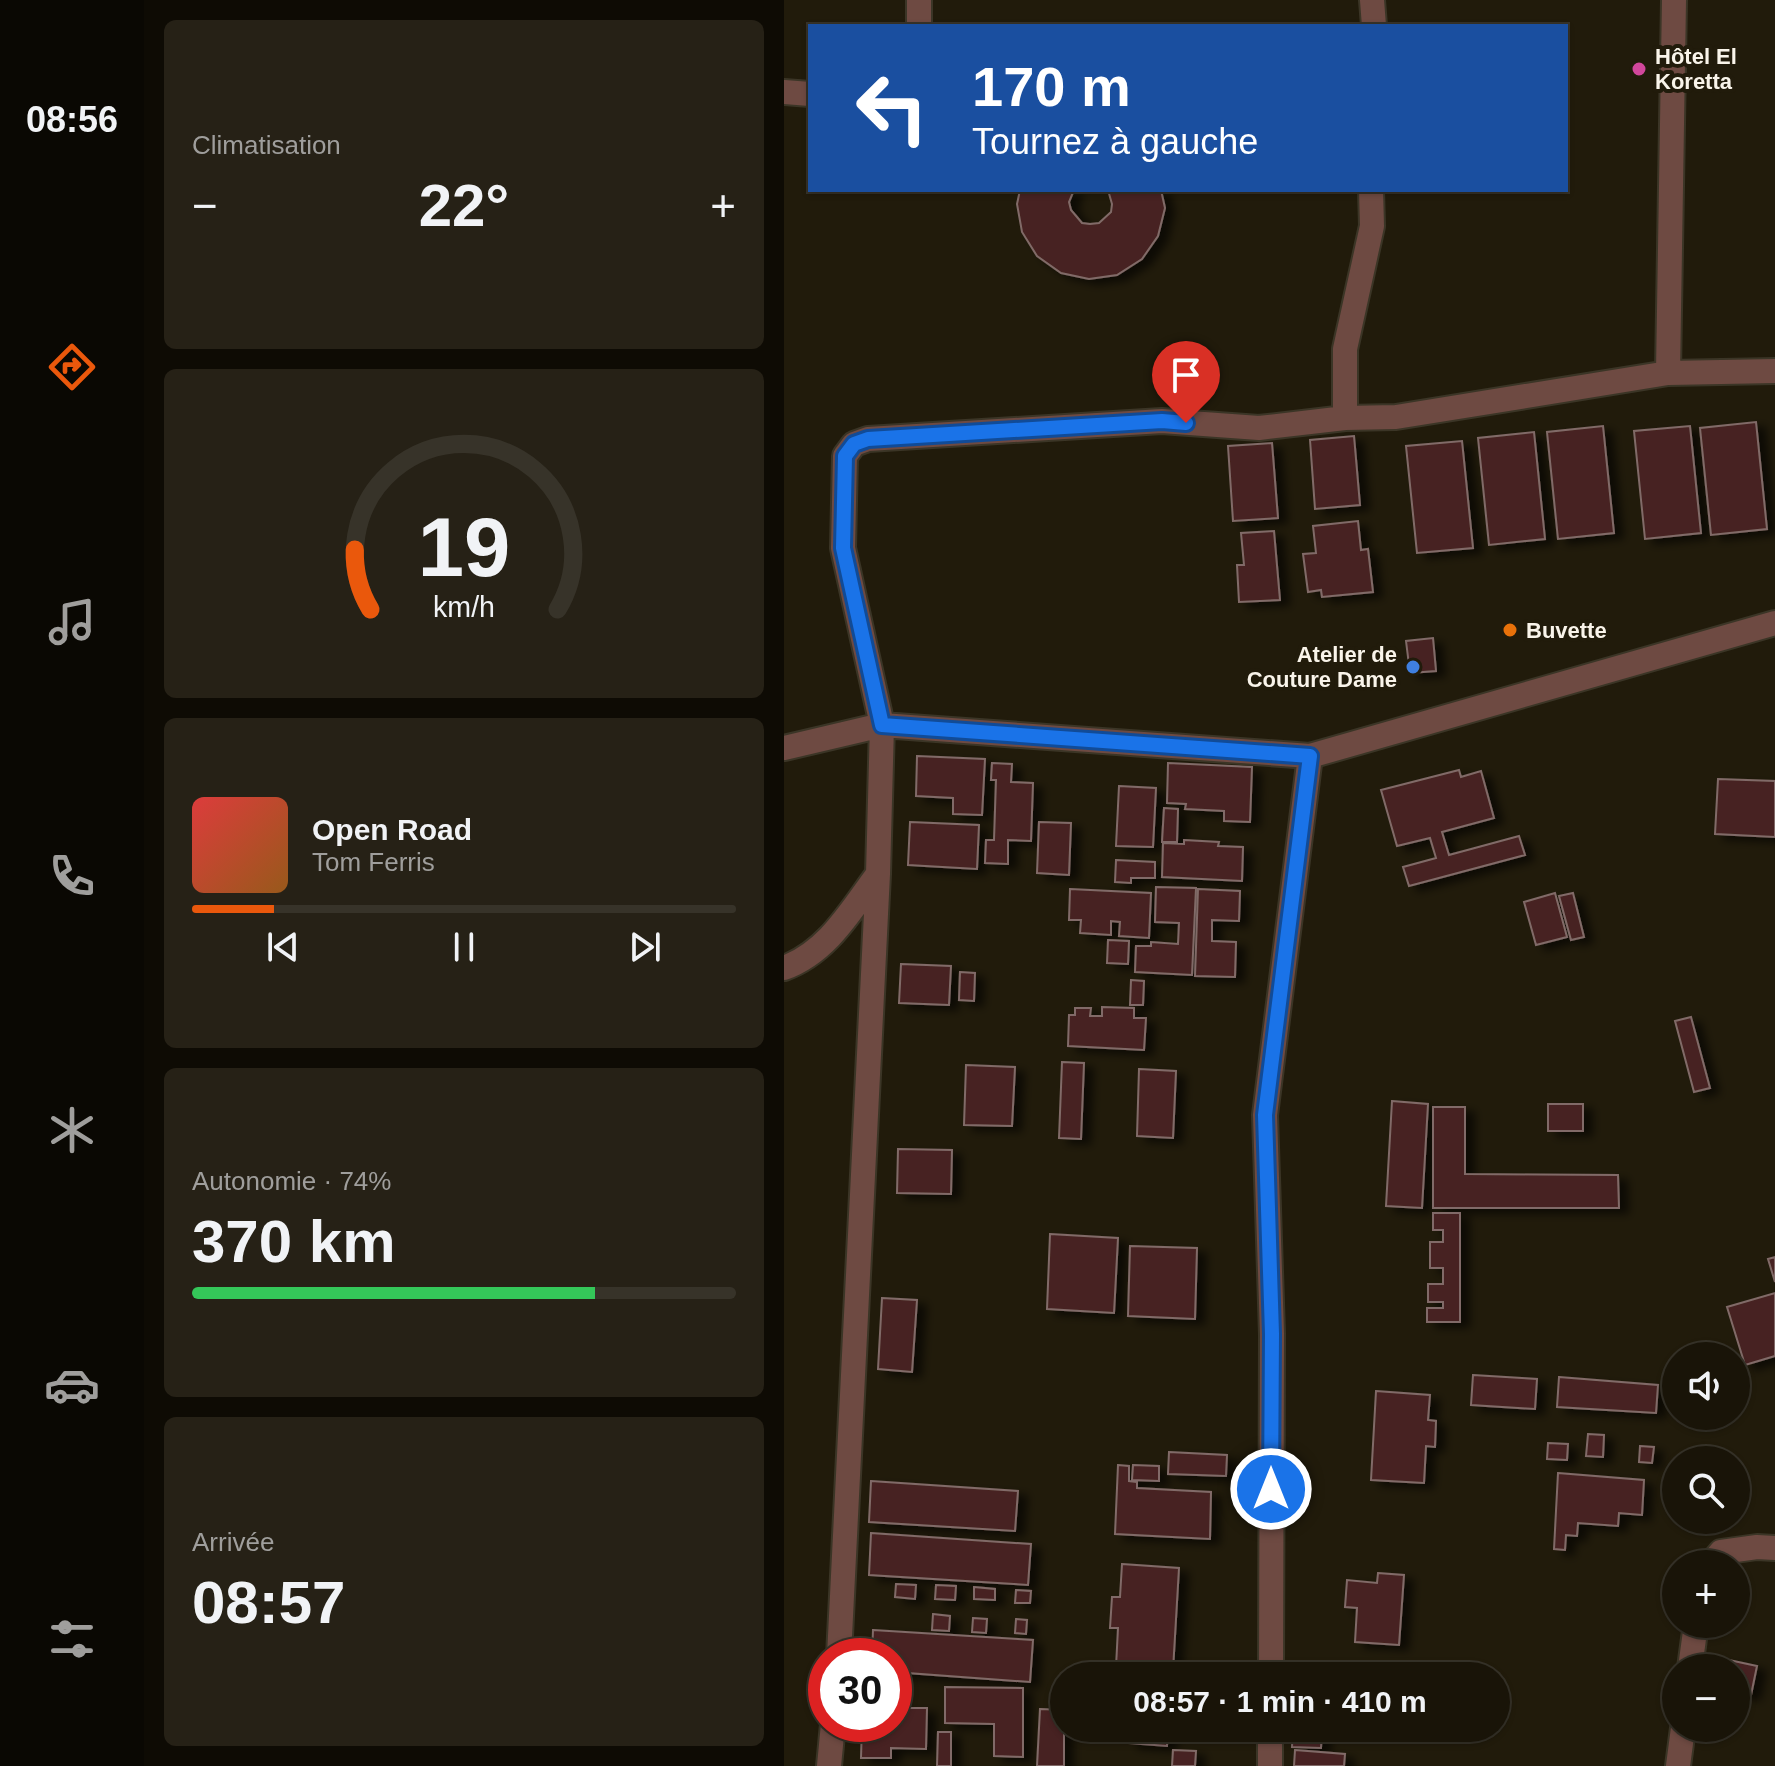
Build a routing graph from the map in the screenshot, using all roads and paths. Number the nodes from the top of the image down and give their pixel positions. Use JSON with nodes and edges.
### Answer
{"nodes":[{"id":1,"x":919,"y":0,"type":"edge"},
{"id":2,"x":1372,"y":0,"type":"edge"},
{"id":3,"x":1674,"y":0,"type":"edge"},
{"id":4,"x":919,"y":24,"type":"edge"},
{"id":5,"x":1374,"y":24,"type":"edge"},
{"id":6,"x":784,"y":92,"type":"edge"},
{"id":7,"x":808,"y":94,"type":"edge"},
{"id":8,"x":1371,"y":192,"type":"edge"},
{"id":9,"x":1775,"y":371,"type":"edge"},
{"id":10,"x":1668,"y":373,"type":"junction"},
{"id":11,"x":1345,"y":418,"type":"junction"},
{"id":12,"x":1775,"y":623,"type":"edge"},
{"id":13,"x":882,"y":725,"type":"junction"},
{"id":14,"x":784,"y":748,"type":"edge"},
{"id":15,"x":1310,"y":756,"type":"junction"},
{"id":16,"x":878,"y":874,"type":"junction"},
{"id":17,"x":784,"y":968,"type":"edge"},
{"id":18,"x":1775,"y":1548,"type":"edge"},
{"id":19,"x":1735,"y":1550,"type":"edge"},
{"id":20,"x":840,"y":1638,"type":"edge"},
{"id":21,"x":1271,"y":1662,"type":"edge"},
{"id":22,"x":831,"y":1742,"type":"edge"},
{"id":23,"x":1270,"y":1742,"type":"edge"},
{"id":24,"x":1681,"y":1742,"type":"edge"},
{"id":25,"x":829,"y":1766,"type":"edge"},
{"id":26,"x":1270,"y":1766,"type":"edge"},
{"id":27,"x":1678,"y":1766,"type":"edge"}],
"edges":[{"from":1,"to":4,"type":"street"},
{"from":2,"to":5,"type":"street"},
{"from":3,"to":10,"type":"street"},
{"from":6,"to":7,"type":"street"},
{"from":8,"to":11,"type":"street"},
{"from":9,"to":10,"type":"street"},
{"from":10,"to":11,"type":"street"},
{"from":11,"to":13,"type":"street"},
{"from":12,"to":15,"type":"street"},
{"from":13,"to":14,"type":"street"},
{"from":13,"to":15,"type":"street"},
{"from":13,"to":16,"type":"street"},
{"from":15,"to":21,"type":"street"},
{"from":16,"to":17,"type":"street"},
{"from":16,"to":20,"type":"street"},
{"from":18,"to":19,"type":"street"},
{"from":22,"to":25,"type":"street"},
{"from":23,"to":26,"type":"street"},
{"from":24,"to":27,"type":"street"}]}
